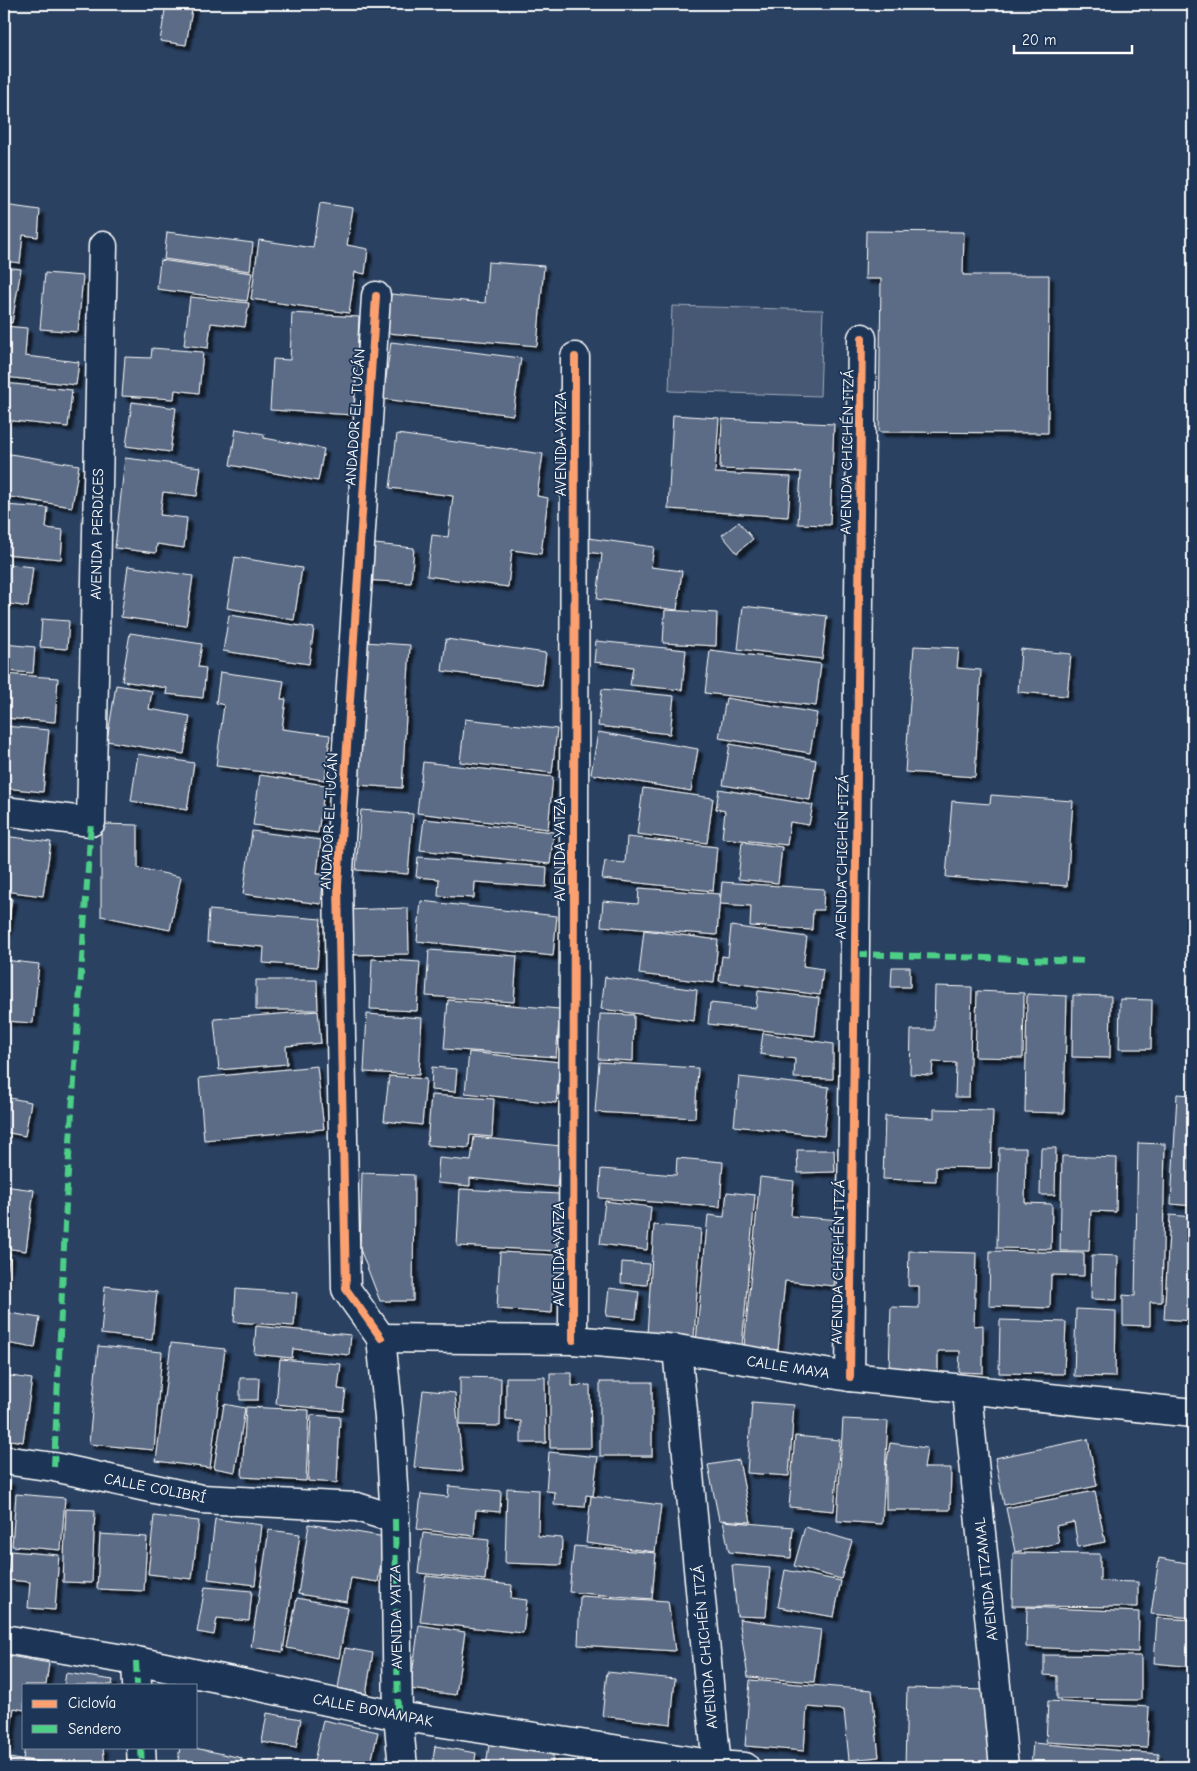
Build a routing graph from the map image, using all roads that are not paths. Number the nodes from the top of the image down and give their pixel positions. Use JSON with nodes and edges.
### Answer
{"nodes":[{"id":1,"x":103,"y":246,"type":"dead end"},
{"id":2,"x":376,"y":296,"type":"dead end"},
{"id":3,"x":862,"y":338,"type":"dead end"},
{"id":4,"x":575,"y":357,"type":"dead end"},
{"id":5,"x":4,"y":811,"type":"edge"},
{"id":6,"x":381,"y":1338,"type":"junction"},
{"id":7,"x":573,"y":1340,"type":"junction"},
{"id":8,"x":677,"y":1349,"type":"junction"},
{"id":9,"x":850,"y":1377,"type":"junction"},
{"id":10,"x":967,"y":1391,"type":"junction"},
{"id":11,"x":1193,"y":1413,"type":"edge"},
{"id":12,"x":4,"y":1460,"type":"edge"},
{"id":13,"x":395,"y":1519,"type":"junction"},
{"id":14,"x":4,"y":1639,"type":"edge"},
{"id":15,"x":136,"y":1673,"type":"edge"},
{"id":16,"x":398,"y":1716,"type":"junction"},
{"id":17,"x":141,"y":1748,"type":"edge"},
{"id":18,"x":717,"y":1766,"type":"edge"},
{"id":19,"x":142,"y":1767,"type":"edge"},
{"id":20,"x":403,"y":1767,"type":"edge"},
{"id":21,"x":745,"y":1767,"type":"edge"},
{"id":22,"x":1004,"y":1767,"type":"edge"}],
"edges":[{"from":1,"to":5,"type":"street","name":"AVENIDA PERDICES"},
{"from":2,"to":6,"type":"street","name":"ANDADOR EL TUCÁN"},
{"from":3,"to":9,"type":"street","name":"AVENIDA CHICHÉN ITZÁ"},
{"from":4,"to":7,"type":"street","name":"AVENIDA YATZA"},
{"from":6,"to":7,"type":"street","name":"CALLE MAYA"},
{"from":6,"to":13,"type":"street","name":"AVENIDA YATZA"},
{"from":7,"to":8,"type":"street","name":"CALLE MAYA"},
{"from":8,"to":9,"type":"street","name":"CALLE MAYA"},
{"from":8,"to":18,"type":"street","name":"AVENIDA CHICHÉN ITZÁ"},
{"from":9,"to":10,"type":"street","name":"CALLE MAYA"},
{"from":10,"to":11,"type":"street","name":"CALLE MAYA"},
{"from":10,"to":22,"type":"street","name":"AVENIDA ITZAMAL"},
{"from":12,"to":13,"type":"street","name":"CALLE COLIBRÍ"},
{"from":13,"to":16,"type":"street","name":"AVENIDA YATZA"},
{"from":14,"to":15,"type":"street","name":"CALLE BONAMPAK"},
{"from":15,"to":16,"type":"street","name":"CALLE BONAMPAK"},
{"from":16,"to":18,"type":"street","name":"CALLE BONAMPAK"},
{"from":16,"to":20,"type":"street","name":"AVENIDA YATZA"},
{"from":17,"to":19,"type":"street"},
{"from":18,"to":21,"type":"street","name":"CALLE BONAMPAK"}]}
